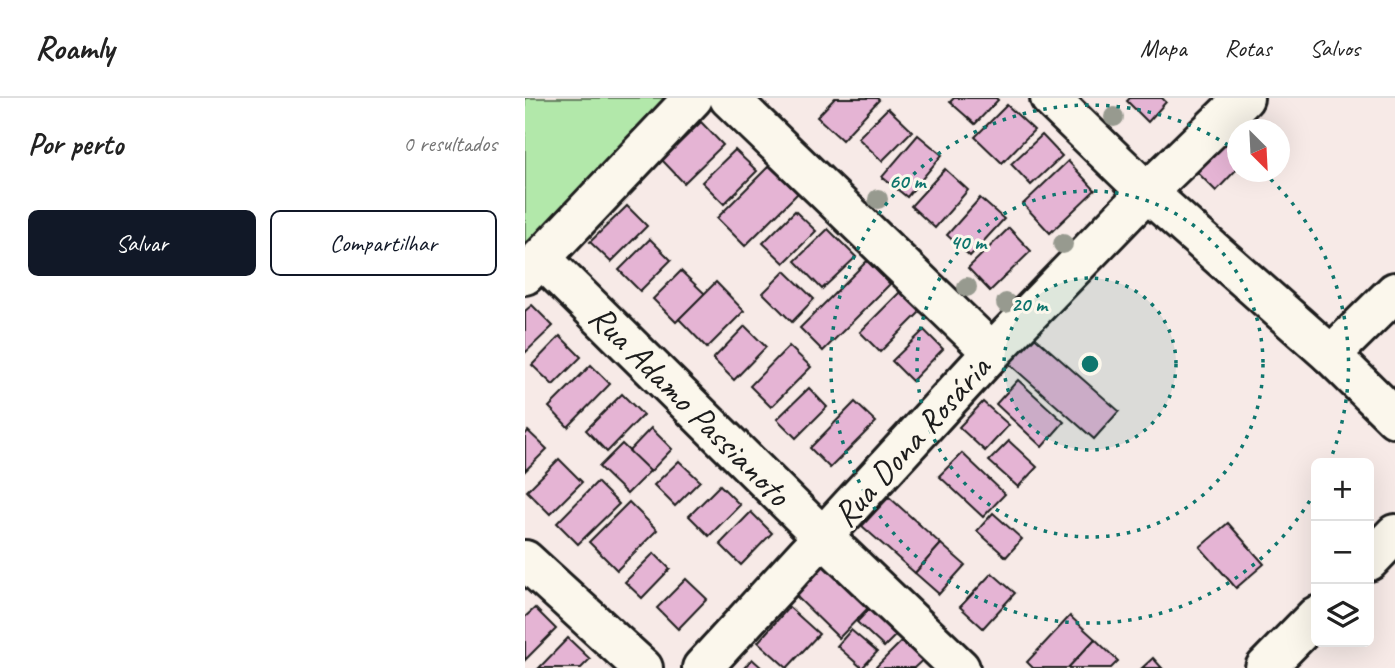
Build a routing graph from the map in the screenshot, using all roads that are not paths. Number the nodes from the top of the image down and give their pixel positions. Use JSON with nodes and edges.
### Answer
{"nodes":[{"id":1,"x":693,"y":98,"type":"edge"},
{"id":2,"x":729,"y":98,"type":"edge"},
{"id":3,"x":1050,"y":98,"type":"edge"},
{"id":4,"x":1244,"y":98,"type":"edge"},
{"id":5,"x":1147,"y":192,"type":"junction"},
{"id":6,"x":533,"y":267,"type":"edge"},
{"id":7,"x":1395,"y":292,"type":"edge"},
{"id":8,"x":992,"y":352,"type":"junction"},
{"id":9,"x":1331,"y":355,"type":"junction"},
{"id":10,"x":1395,"y":418,"type":"edge"},
{"id":11,"x":1395,"y":534,"type":"edge"},
{"id":12,"x":823,"y":537,"type":"junction"},
{"id":13,"x":1374,"y":556,"type":"edge"},
{"id":14,"x":525,"y":561,"type":"edge"},
{"id":15,"x":1311,"y":620,"type":"edge"},
{"id":16,"x":643,"y":668,"type":"edge"},
{"id":17,"x":702,"y":668,"type":"edge"},
{"id":18,"x":961,"y":668,"type":"edge"},
{"id":19,"x":1265,"y":668,"type":"edge"}],
"edges":[{"from":1,"to":6,"type":"street"},
{"from":2,"to":8,"type":"street"},
{"from":3,"to":5,"type":"street"},
{"from":4,"to":5,"type":"street","name":"Rua Dona Rosária"},
{"from":5,"to":8,"type":"street","name":"Rua Dona Rosária"},
{"from":5,"to":9,"type":"street"},
{"from":6,"to":12,"type":"street","name":"Rua Adamo Passianoto"},
{"from":7,"to":9,"type":"street"},
{"from":8,"to":12,"type":"street","name":"Rua Dona Rosária"},
{"from":9,"to":10,"type":"street"},
{"from":11,"to":13,"type":"street"},
{"from":12,"to":17,"type":"street","name":"Rua Dona Rosária"},
{"from":12,"to":18,"type":"street","name":"Rua Adamo Passianoto"},
{"from":14,"to":16,"type":"street"},
{"from":15,"to":19,"type":"street"}]}
